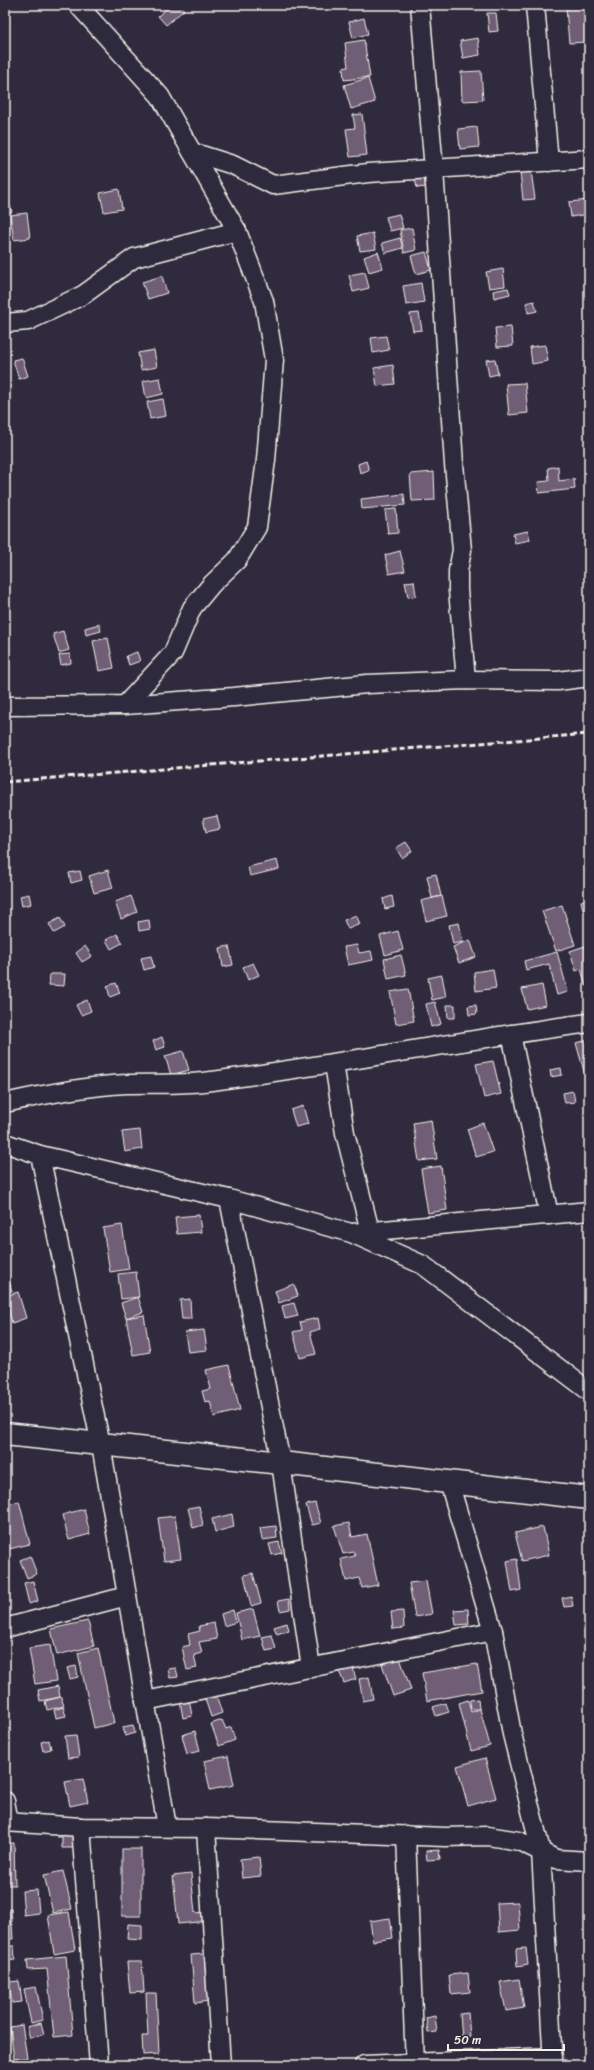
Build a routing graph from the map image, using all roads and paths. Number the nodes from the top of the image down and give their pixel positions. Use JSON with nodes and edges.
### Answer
{"nodes":[{"id":1,"x":78,"y":5,"type":"edge"},
{"id":2,"x":420,"y":5,"type":"edge"},
{"id":3,"x":535,"y":5,"type":"edge"},
{"id":4,"x":192,"y":152,"type":"junction"},
{"id":5,"x":589,"y":159,"type":"edge"},
{"id":6,"x":549,"y":162,"type":"junction"},
{"id":7,"x":434,"y":170,"type":"junction"},
{"id":8,"x":237,"y":230,"type":"junction"},
{"id":9,"x":5,"y":323,"type":"edge"},
{"id":10,"x":589,"y":677,"type":"edge"},
{"id":11,"x":466,"y":680,"type":"junction"},
{"id":12,"x":125,"y":705,"type":"junction"},
{"id":13,"x":5,"y":706,"type":"edge"},
{"id":14,"x":589,"y":1023,"type":"edge"},
{"id":15,"x":511,"y":1034,"type":"junction"},
{"id":16,"x":334,"y":1064,"type":"junction"},
{"id":17,"x":5,"y":1103,"type":"edge"},
{"id":18,"x":5,"y":1143,"type":"edge"},
{"id":19,"x":40,"y":1155,"type":"junction"},
{"id":20,"x":230,"y":1199,"type":"junction"},
{"id":21,"x":589,"y":1211,"type":"edge"},
{"id":22,"x":549,"y":1215,"type":"junction"},
{"id":23,"x":370,"y":1231,"type":"junction"},
{"id":24,"x":351,"y":1233,"type":"junction"},
{"id":25,"x":589,"y":1391,"type":"edge"},
{"id":26,"x":5,"y":1434,"type":"edge"},
{"id":27,"x":101,"y":1445,"type":"junction"},
{"id":28,"x":280,"y":1463,"type":"junction"},
{"id":29,"x":449,"y":1482,"type":"junction"},
{"id":30,"x":589,"y":1498,"type":"edge"},
{"id":31,"x":127,"y":1596,"type":"junction"},
{"id":32,"x":5,"y":1628,"type":"edge"},
{"id":33,"x":493,"y":1631,"type":"junction"},
{"id":34,"x":311,"y":1668,"type":"junction"},
{"id":35,"x":145,"y":1701,"type":"junction"},
{"id":36,"x":5,"y":1801,"type":"edge"},
{"id":37,"x":7,"y":1822,"type":"edge"},
{"id":38,"x":81,"y":1827,"type":"junction"},
{"id":39,"x":167,"y":1827,"type":"junction"},
{"id":40,"x":206,"y":1828,"type":"junction"},
{"id":41,"x":406,"y":1835,"type":"junction"},
{"id":42,"x":541,"y":1851,"type":"junction"},
{"id":43,"x":589,"y":1862,"type":"edge"},
{"id":44,"x":553,"y":2061,"type":"edge"},
{"id":45,"x":415,"y":2064,"type":"edge"},
{"id":46,"x":99,"y":2065,"type":"edge"},
{"id":47,"x":221,"y":2065,"type":"edge"},
{"id":48,"x":364,"y":2065,"type":"edge"}],
"edges":[{"from":1,"to":4,"type":"street"},
{"from":2,"to":7,"type":"street"},
{"from":3,"to":6,"type":"street"},
{"from":4,"to":7,"type":"street"},
{"from":4,"to":8,"type":"street"},
{"from":5,"to":6,"type":"street"},
{"from":6,"to":7,"type":"street"},
{"from":7,"to":11,"type":"street"},
{"from":8,"to":9,"type":"street"},
{"from":8,"to":12,"type":"street"},
{"from":10,"to":11,"type":"street"},
{"from":11,"to":12,"type":"street"},
{"from":12,"to":13,"type":"street"},
{"from":14,"to":15,"type":"street"},
{"from":15,"to":16,"type":"street"},
{"from":15,"to":22,"type":"street"},
{"from":16,"to":17,"type":"street"},
{"from":16,"to":23,"type":"street"},
{"from":18,"to":19,"type":"street"},
{"from":19,"to":20,"type":"street"},
{"from":19,"to":27,"type":"street"},
{"from":20,"to":24,"type":"street"},
{"from":20,"to":28,"type":"street"},
{"from":21,"to":22,"type":"street"},
{"from":22,"to":23,"type":"street"},
{"from":23,"to":24,"type":"street"},
{"from":24,"to":25,"type":"street"},
{"from":26,"to":27,"type":"main road"},
{"from":27,"to":28,"type":"main road"},
{"from":27,"to":31,"type":"street"},
{"from":28,"to":29,"type":"main road"},
{"from":28,"to":34,"type":"street"},
{"from":29,"to":30,"type":"main road"},
{"from":29,"to":33,"type":"street"},
{"from":31,"to":32,"type":"street"},
{"from":31,"to":35,"type":"street"},
{"from":33,"to":34,"type":"street"},
{"from":33,"to":42,"type":"street"},
{"from":34,"to":35,"type":"street"},
{"from":35,"to":39,"type":"street"},
{"from":36,"to":37,"type":"street"},
{"from":37,"to":38,"type":"street"},
{"from":38,"to":39,"type":"street"},
{"from":38,"to":46,"type":"street"},
{"from":39,"to":40,"type":"street"},
{"from":40,"to":41,"type":"street"},
{"from":40,"to":47,"type":"street"},
{"from":41,"to":42,"type":"street"},
{"from":41,"to":45,"type":"street"},
{"from":42,"to":43,"type":"street"},
{"from":42,"to":44,"type":"street"},
{"from":44,"to":45,"type":"street"},
{"from":45,"to":48,"type":"street"}]}
